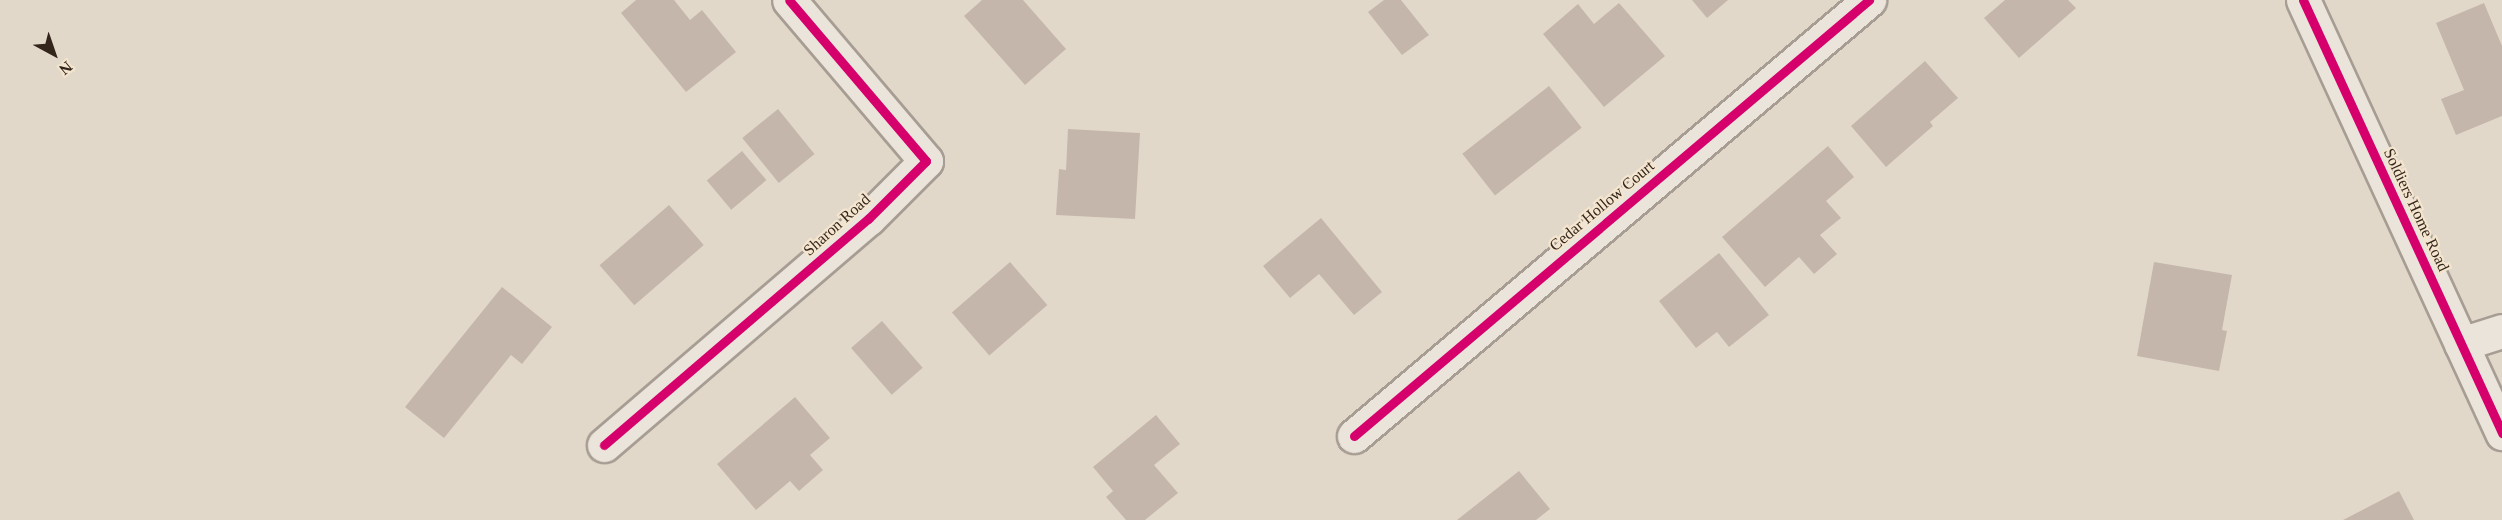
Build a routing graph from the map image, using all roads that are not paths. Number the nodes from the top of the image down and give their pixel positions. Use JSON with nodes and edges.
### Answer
{"nodes":[{"id":1,"x":789,"y":0,"type":"edge"},
{"id":2,"x":1869,"y":0,"type":"edge"},
{"id":3,"x":2302,"y":0,"type":"edge"},
{"id":4,"x":2502,"y":331,"type":"edge"},
{"id":5,"x":2461,"y":344,"type":"junction"},
{"id":6,"x":2500,"y":421,"type":"edge"},
{"id":7,"x":1354,"y":436,"type":"dead end"},
{"id":8,"x":604,"y":446,"type":"dead end"}],
"edges":[{"from":1,"to":8,"type":"street","name":"Sharon Road"},
{"from":2,"to":7,"type":"street","name":"Cedar Hollow Court"},
{"from":3,"to":5,"type":"street","name":"Soldiers Home Road"},
{"from":4,"to":5,"type":"street"},
{"from":5,"to":6,"type":"street","name":"Soldiers Home Road"}]}
